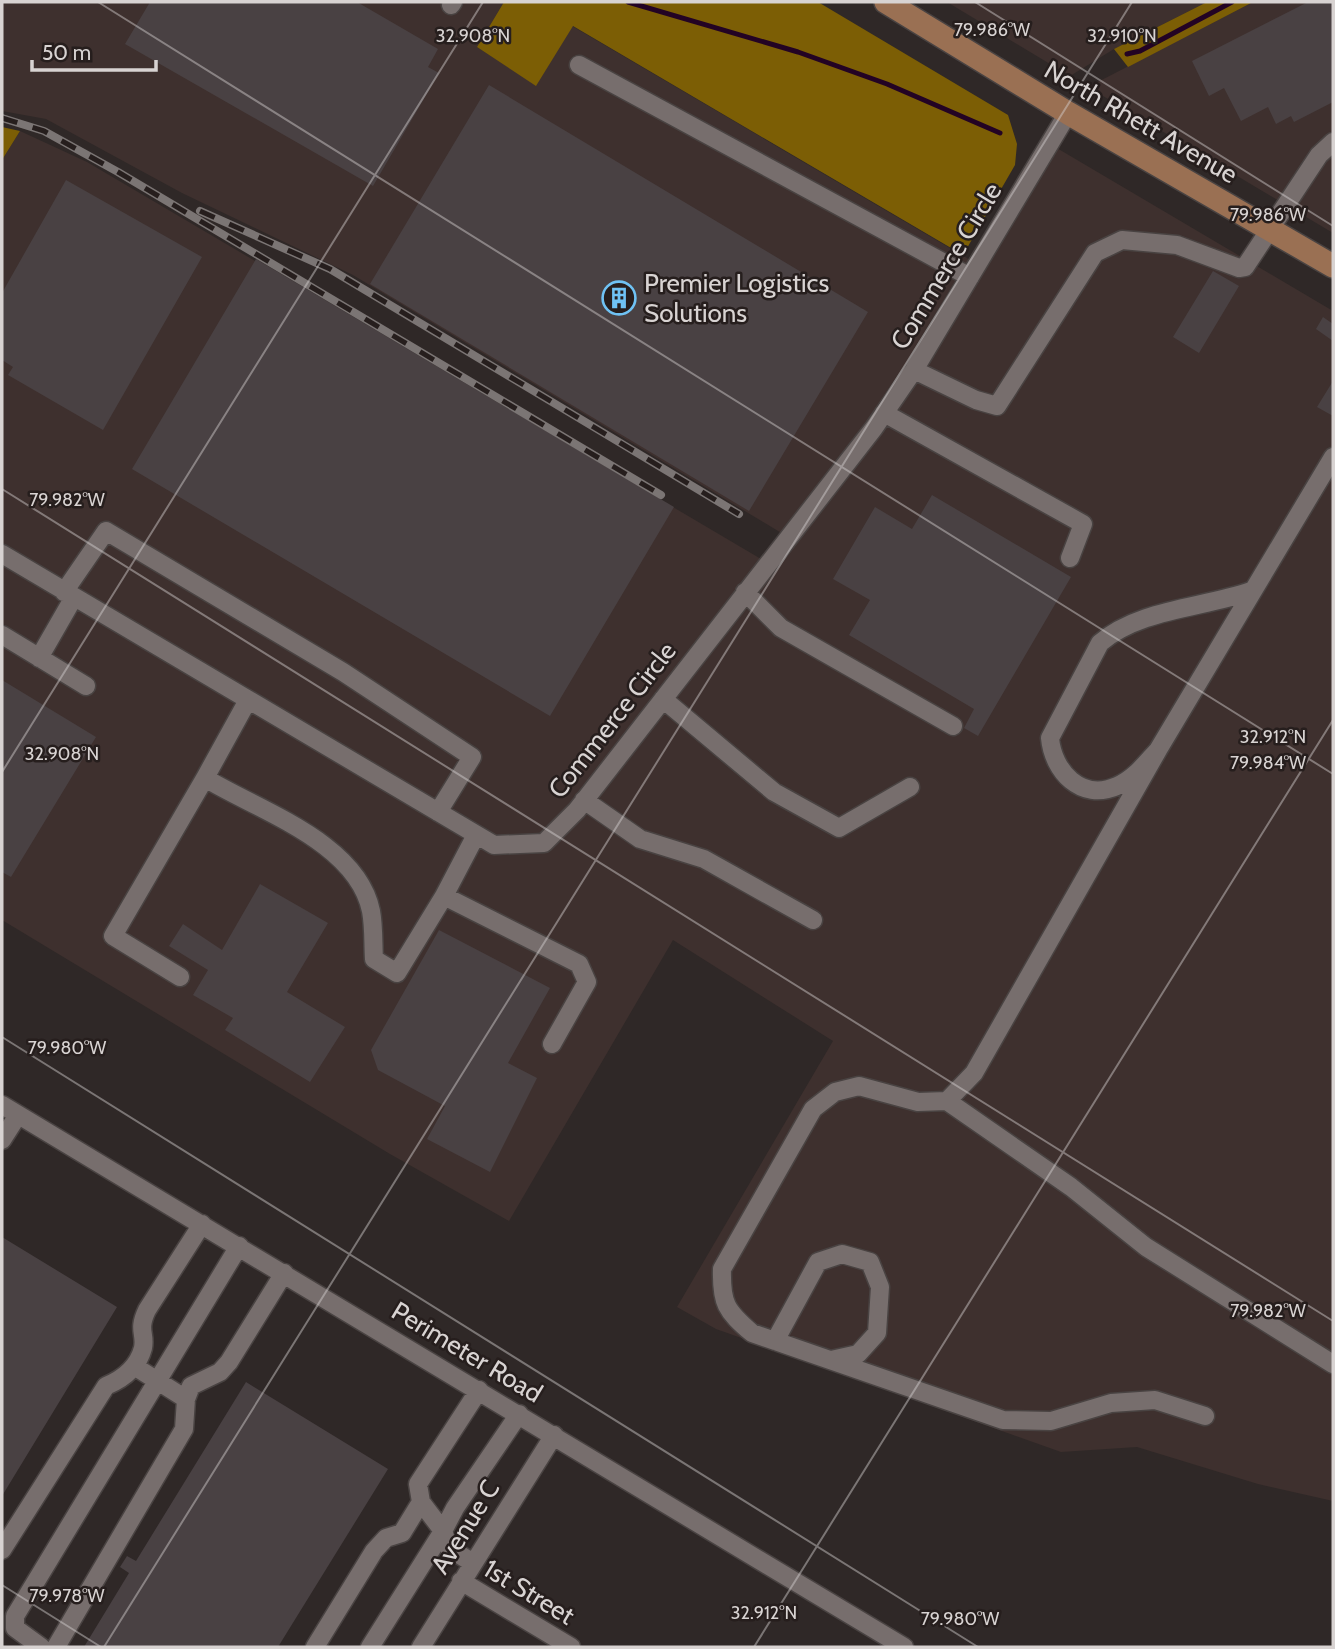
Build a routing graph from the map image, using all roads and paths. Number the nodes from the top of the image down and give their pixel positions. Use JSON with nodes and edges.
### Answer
{"nodes":[{"id":1,"x":886,"y":2,"type":"edge"},
{"id":2,"x":579,"y":65,"type":"dead end"},
{"id":3,"x":1068,"y":113,"type":"junction"},
{"id":4,"x":1333,"y":142,"type":"edge"},
{"id":5,"x":1268,"y":229,"type":"junction"},
{"id":6,"x":1333,"y":266,"type":"edge"},
{"id":7,"x":970,"y":277,"type":"junction"},
{"id":8,"x":914,"y":370,"type":"junction"},
{"id":9,"x":884,"y":413,"type":"junction"},
{"id":10,"x":1333,"y":457,"type":"edge"},
{"id":11,"x":2,"y":554,"type":"edge"},
{"id":12,"x":1070,"y":558,"type":"dead end"},
{"id":13,"x":1251,"y":591,"type":"junction"},
{"id":14,"x":745,"y":593,"type":"junction"},
{"id":15,"x":69,"y":594,"type":"junction"},
{"id":16,"x":2,"y":635,"type":"edge"},
{"id":17,"x":40,"y":658,"type":"junction"},
{"id":18,"x":86,"y":686,"type":"dead end"},
{"id":19,"x":663,"y":699,"type":"junction"},
{"id":20,"x":248,"y":700,"type":"junction"},
{"id":21,"x":953,"y":726,"type":"dead end"},
{"id":22,"x":1158,"y":750,"type":"junction"},
{"id":23,"x":205,"y":778,"type":"junction"},
{"id":24,"x":910,"y":787,"type":"dead end"},
{"id":25,"x":584,"y":800,"type":"junction"},
{"id":26,"x":438,"y":812,"type":"junction"},
{"id":27,"x":476,"y":835,"type":"junction"},
{"id":28,"x":443,"y":896,"type":"junction"},
{"id":29,"x":813,"y":920,"type":"dead end"},
{"id":30,"x":180,"y":977,"type":"dead end"},
{"id":31,"x":552,"y":1044,"type":"dead end"},
{"id":32,"x":947,"y":1101,"type":"junction"},
{"id":33,"x":2,"y":1105,"type":"edge"},
{"id":34,"x":18,"y":1115,"type":"junction"},
{"id":35,"x":2,"y":1140,"type":"edge"},
{"id":36,"x":202,"y":1224,"type":"junction"},
{"id":37,"x":239,"y":1246,"type":"junction"},
{"id":38,"x":284,"y":1273,"type":"junction"},
{"id":39,"x":775,"y":1341,"type":"junction"},
{"id":40,"x":831,"y":1360,"type":"junction"},
{"id":41,"x":1333,"y":1364,"type":"edge"},
{"id":42,"x":134,"y":1366,"type":"junction"},
{"id":43,"x":160,"y":1380,"type":"junction"},
{"id":44,"x":479,"y":1390,"type":"junction"},
{"id":45,"x":186,"y":1399,"type":"junction"},
{"id":46,"x":519,"y":1414,"type":"junction"},
{"id":47,"x":1205,"y":1416,"type":"dead end"},
{"id":48,"x":554,"y":1435,"type":"junction"},
{"id":49,"x":421,"y":1503,"type":"junction"},
{"id":50,"x":443,"y":1531,"type":"junction"},
{"id":51,"x":2,"y":1550,"type":"edge"},
{"id":52,"x":473,"y":1563,"type":"junction"},
{"id":53,"x":461,"y":1581,"type":"junction"},
{"id":54,"x":8,"y":1625,"type":"edge"},
{"id":55,"x":41,"y":1647,"type":"edge"},
{"id":56,"x":56,"y":1647,"type":"edge"},
{"id":57,"x":315,"y":1647,"type":"edge"},
{"id":58,"x":370,"y":1647,"type":"edge"},
{"id":59,"x":421,"y":1647,"type":"edge"},
{"id":60,"x":571,"y":1647,"type":"edge"},
{"id":61,"x":904,"y":1647,"type":"edge"}],
"edges":[{"from":1,"to":3,"type":"main road","name":"North Rhett Avenue"},
{"from":2,"to":7,"type":"street"},
{"from":3,"to":5,"type":"main road","name":"North Rhett Avenue"},
{"from":3,"to":7,"type":"street","name":"Commerce Circle"},
{"from":4,"to":5,"type":"street"},
{"from":5,"to":6,"type":"main road","name":"North Rhett Avenue"},
{"from":5,"to":8,"type":"street"},
{"from":7,"to":8,"type":"street","name":"Commerce Circle"},
{"from":8,"to":9,"type":"street","name":"Commerce Circle"},
{"from":9,"to":12,"type":"street"},
{"from":9,"to":14,"type":"street","name":"Commerce Circle"},
{"from":10,"to":13,"type":"street"},
{"from":11,"to":15,"type":"street","name":"Commerce Circle"},
{"from":13,"to":22,"type":"street"},
{"from":13,"to":22,"type":"street"},
{"from":14,"to":19,"type":"street","name":"Commerce Circle"},
{"from":14,"to":21,"type":"street"},
{"from":15,"to":17,"type":"street"},
{"from":15,"to":20,"type":"street","name":"Commerce Circle"},
{"from":15,"to":26,"type":"street"},
{"from":16,"to":17,"type":"street"},
{"from":17,"to":18,"type":"street"},
{"from":19,"to":24,"type":"street"},
{"from":19,"to":25,"type":"street","name":"Commerce Circle"},
{"from":20,"to":23,"type":"street"},
{"from":20,"to":26,"type":"street","name":"Commerce Circle"},
{"from":22,"to":32,"type":"street"},
{"from":23,"to":28,"type":"street"},
{"from":23,"to":30,"type":"street"},
{"from":25,"to":27,"type":"street","name":"Commerce Circle"},
{"from":25,"to":29,"type":"street"},
{"from":26,"to":27,"type":"street","name":"Commerce Circle"},
{"from":27,"to":28,"type":"street"},
{"from":28,"to":31,"type":"street"},
{"from":32,"to":39,"type":"street"},
{"from":32,"to":41,"type":"street"},
{"from":33,"to":34,"type":"street","name":"Perimeter Road"},
{"from":34,"to":35,"type":"street"},
{"from":34,"to":36,"type":"street","name":"Perimeter Road"},
{"from":36,"to":37,"type":"street","name":"Perimeter Road"},
{"from":36,"to":42,"type":"street"},
{"from":37,"to":38,"type":"street","name":"Perimeter Road"},
{"from":37,"to":43,"type":"street"},
{"from":38,"to":44,"type":"street","name":"Perimeter Road"},
{"from":38,"to":45,"type":"street"},
{"from":39,"to":40,"type":"street"},
{"from":39,"to":40,"type":"street"},
{"from":40,"to":47,"type":"street"},
{"from":42,"to":43,"type":"street"},
{"from":42,"to":51,"type":"street"},
{"from":43,"to":45,"type":"street"},
{"from":43,"to":54,"type":"street"},
{"from":44,"to":46,"type":"street","name":"Perimeter Road"},
{"from":44,"to":49,"type":"street"},
{"from":45,"to":56,"type":"street"},
{"from":46,"to":48,"type":"street","name":"Perimeter Road"},
{"from":46,"to":50,"type":"street"},
{"from":48,"to":52,"type":"street","name":"Avenue C"},
{"from":48,"to":61,"type":"street","name":"Perimeter Road"},
{"from":49,"to":50,"type":"street"},
{"from":49,"to":57,"type":"street"},
{"from":50,"to":52,"type":"street"},
{"from":50,"to":58,"type":"street"},
{"from":52,"to":53,"type":"street","name":"Avenue C"},
{"from":53,"to":59,"type":"street","name":"Avenue C"},
{"from":53,"to":60,"type":"street","name":"1st Street"},
{"from":54,"to":55,"type":"street"}]}
